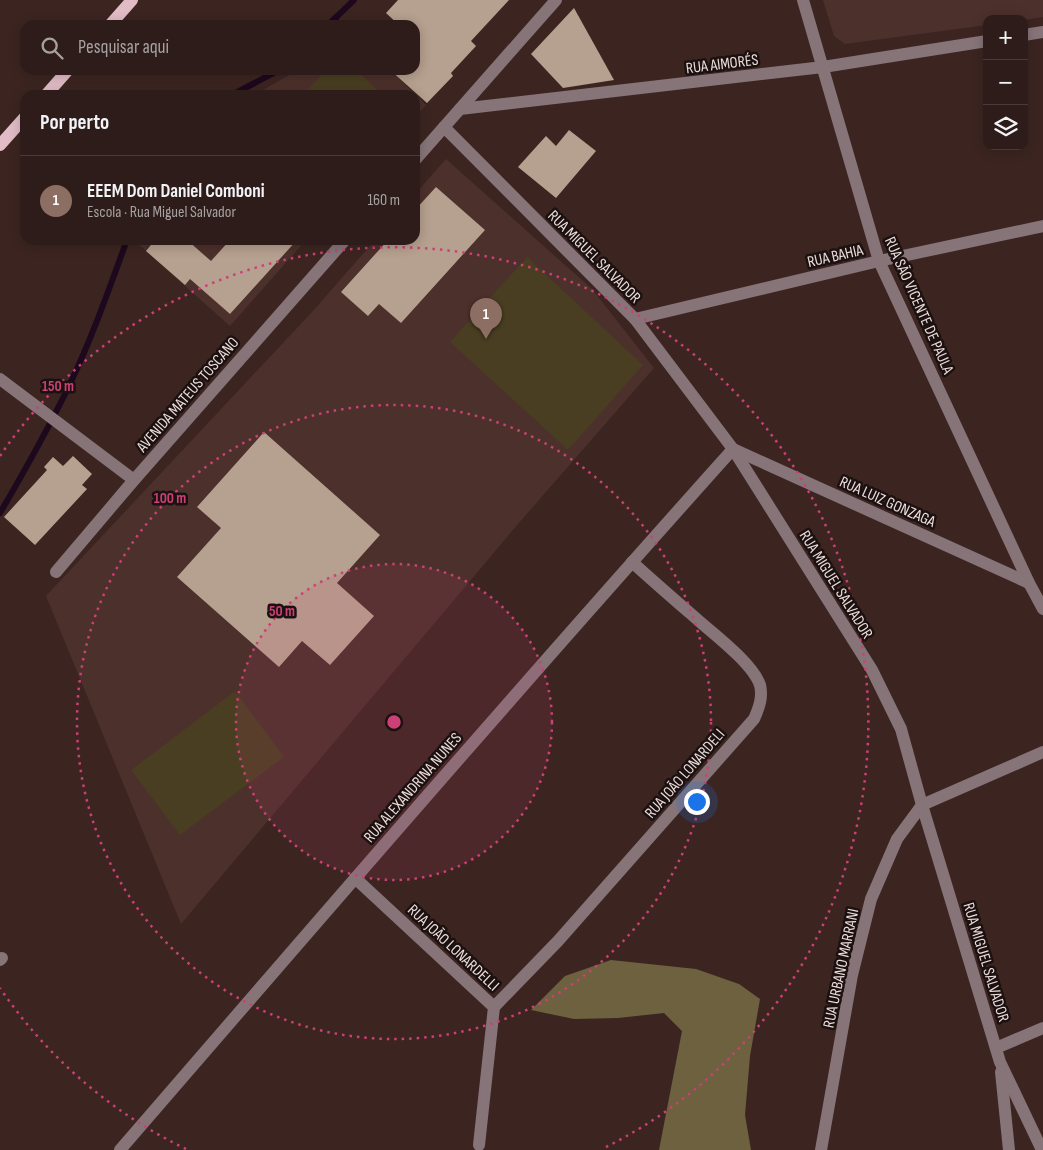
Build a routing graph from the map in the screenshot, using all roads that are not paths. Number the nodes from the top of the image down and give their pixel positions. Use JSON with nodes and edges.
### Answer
{"nodes":[{"id":1,"x":132,"y":0,"type":"edge"},
{"id":2,"x":556,"y":0,"type":"edge"},
{"id":3,"x":803,"y":0,"type":"edge"},
{"id":4,"x":114,"y":20,"type":"edge"},
{"id":5,"x":1043,"y":32,"type":"edge"},
{"id":6,"x":1028,"y":34,"type":"edge"},
{"id":7,"x":983,"y":42,"type":"edge"},
{"id":8,"x":823,"y":67,"type":"junction"},
{"id":9,"x":64,"y":75,"type":"edge"},
{"id":10,"x":50,"y":90,"type":"edge"},
{"id":11,"x":460,"y":109,"type":"junction"},
{"id":12,"x":20,"y":123,"type":"edge"},
{"id":13,"x":444,"y":127,"type":"junction"},
{"id":14,"x":0,"y":145,"type":"edge"},
{"id":15,"x":420,"y":154,"type":"edge"},
{"id":16,"x":1043,"y":226,"type":"edge"},
{"id":17,"x":341,"y":245,"type":"edge"},
{"id":18,"x":879,"y":261,"type":"junction"},
{"id":19,"x":635,"y":319,"type":"junction"},
{"id":20,"x":0,"y":379,"type":"edge"},
{"id":21,"x":733,"y":449,"type":"junction"},
{"id":22,"x":134,"y":480,"type":"junction"},
{"id":23,"x":632,"y":562,"type":"junction"},
{"id":24,"x":56,"y":572,"type":"dead end"},
{"id":25,"x":1029,"y":583,"type":"junction"},
{"id":26,"x":1043,"y":609,"type":"edge"},
{"id":27,"x":1043,"y":752,"type":"edge"},
{"id":28,"x":922,"y":805,"type":"junction"},
{"id":29,"x":355,"y":878,"type":"junction"},
{"id":30,"x":494,"y":1007,"type":"junction"},
{"id":31,"x":1043,"y":1028,"type":"edge"},
{"id":32,"x":996,"y":1048,"type":"junction"},
{"id":33,"x":1000,"y":1062,"type":"junction"},
{"id":34,"x":479,"y":1145,"type":"dead end"},
{"id":35,"x":120,"y":1150,"type":"edge"},
{"id":36,"x":821,"y":1150,"type":"edge"},
{"id":37,"x":1009,"y":1150,"type":"edge"},
{"id":38,"x":1042,"y":1150,"type":"edge"}],
"edges":[{"from":1,"to":4,"type":"main road"},
{"from":2,"to":11,"type":"street"},
{"from":3,"to":8,"type":"street","name":"RUA SÃO VICENTE DE PAULA"},
{"from":5,"to":6,"type":"street"},
{"from":7,"to":8,"type":"street","name":"RUA AIMORÉS"},
{"from":8,"to":11,"type":"street","name":"RUA AIMORÉS"},
{"from":8,"to":18,"type":"street","name":"RUA SÃO VICENTE DE PAULA"},
{"from":9,"to":10,"type":"main road"},
{"from":11,"to":13,"type":"street"},
{"from":12,"to":14,"type":"main road"},
{"from":13,"to":15,"type":"street"},
{"from":13,"to":19,"type":"street","name":"RUA MIGUEL SALVADOR"},
{"from":16,"to":18,"type":"street","name":"RUA BAHIA"},
{"from":17,"to":22,"type":"street","name":"AVENIDA MATEUS TOSCANO"},
{"from":18,"to":19,"type":"street","name":"RUA BAHIA"},
{"from":18,"to":25,"type":"street","name":"RUA SÃO VICENTE DE PAULA"},
{"from":19,"to":21,"type":"street","name":"RUA MIGUEL SALVADOR"},
{"from":20,"to":22,"type":"street"},
{"from":21,"to":23,"type":"street","name":"RUA ALEXANDRINA NUNES"},
{"from":21,"to":25,"type":"street","name":"RUA LUIZ GONZAGA"},
{"from":21,"to":28,"type":"street","name":"RUA MIGUEL SALVADOR"},
{"from":22,"to":24,"type":"street","name":"AVENIDA MATEUS TOSCANO"},
{"from":23,"to":29,"type":"street","name":"RUA ALEXANDRINA NUNES"},
{"from":23,"to":30,"type":"street","name":"RUA JOÃO LONARDELI"},
{"from":25,"to":26,"type":"street","name":"RUA SÃO VICENTE DE PAULA"},
{"from":27,"to":28,"type":"street"},
{"from":28,"to":32,"type":"street","name":"RUA MIGUEL SALVADOR"},
{"from":28,"to":36,"type":"street","name":"RUA URBANO MARRANI"},
{"from":29,"to":30,"type":"street","name":"RUA JOÃO LONARDELLI"},
{"from":29,"to":35,"type":"street","name":"RUA ALEXANDRINA NUNES"},
{"from":30,"to":34,"type":"street","name":"RUA JOÃO LONARDELLI"},
{"from":31,"to":32,"type":"street"},
{"from":32,"to":33,"type":"street","name":"RUA MIGUEL SALVADOR"},
{"from":33,"to":37,"type":"street"},
{"from":33,"to":38,"type":"street","name":"RUA MIGUEL SALVADOR"}]}
